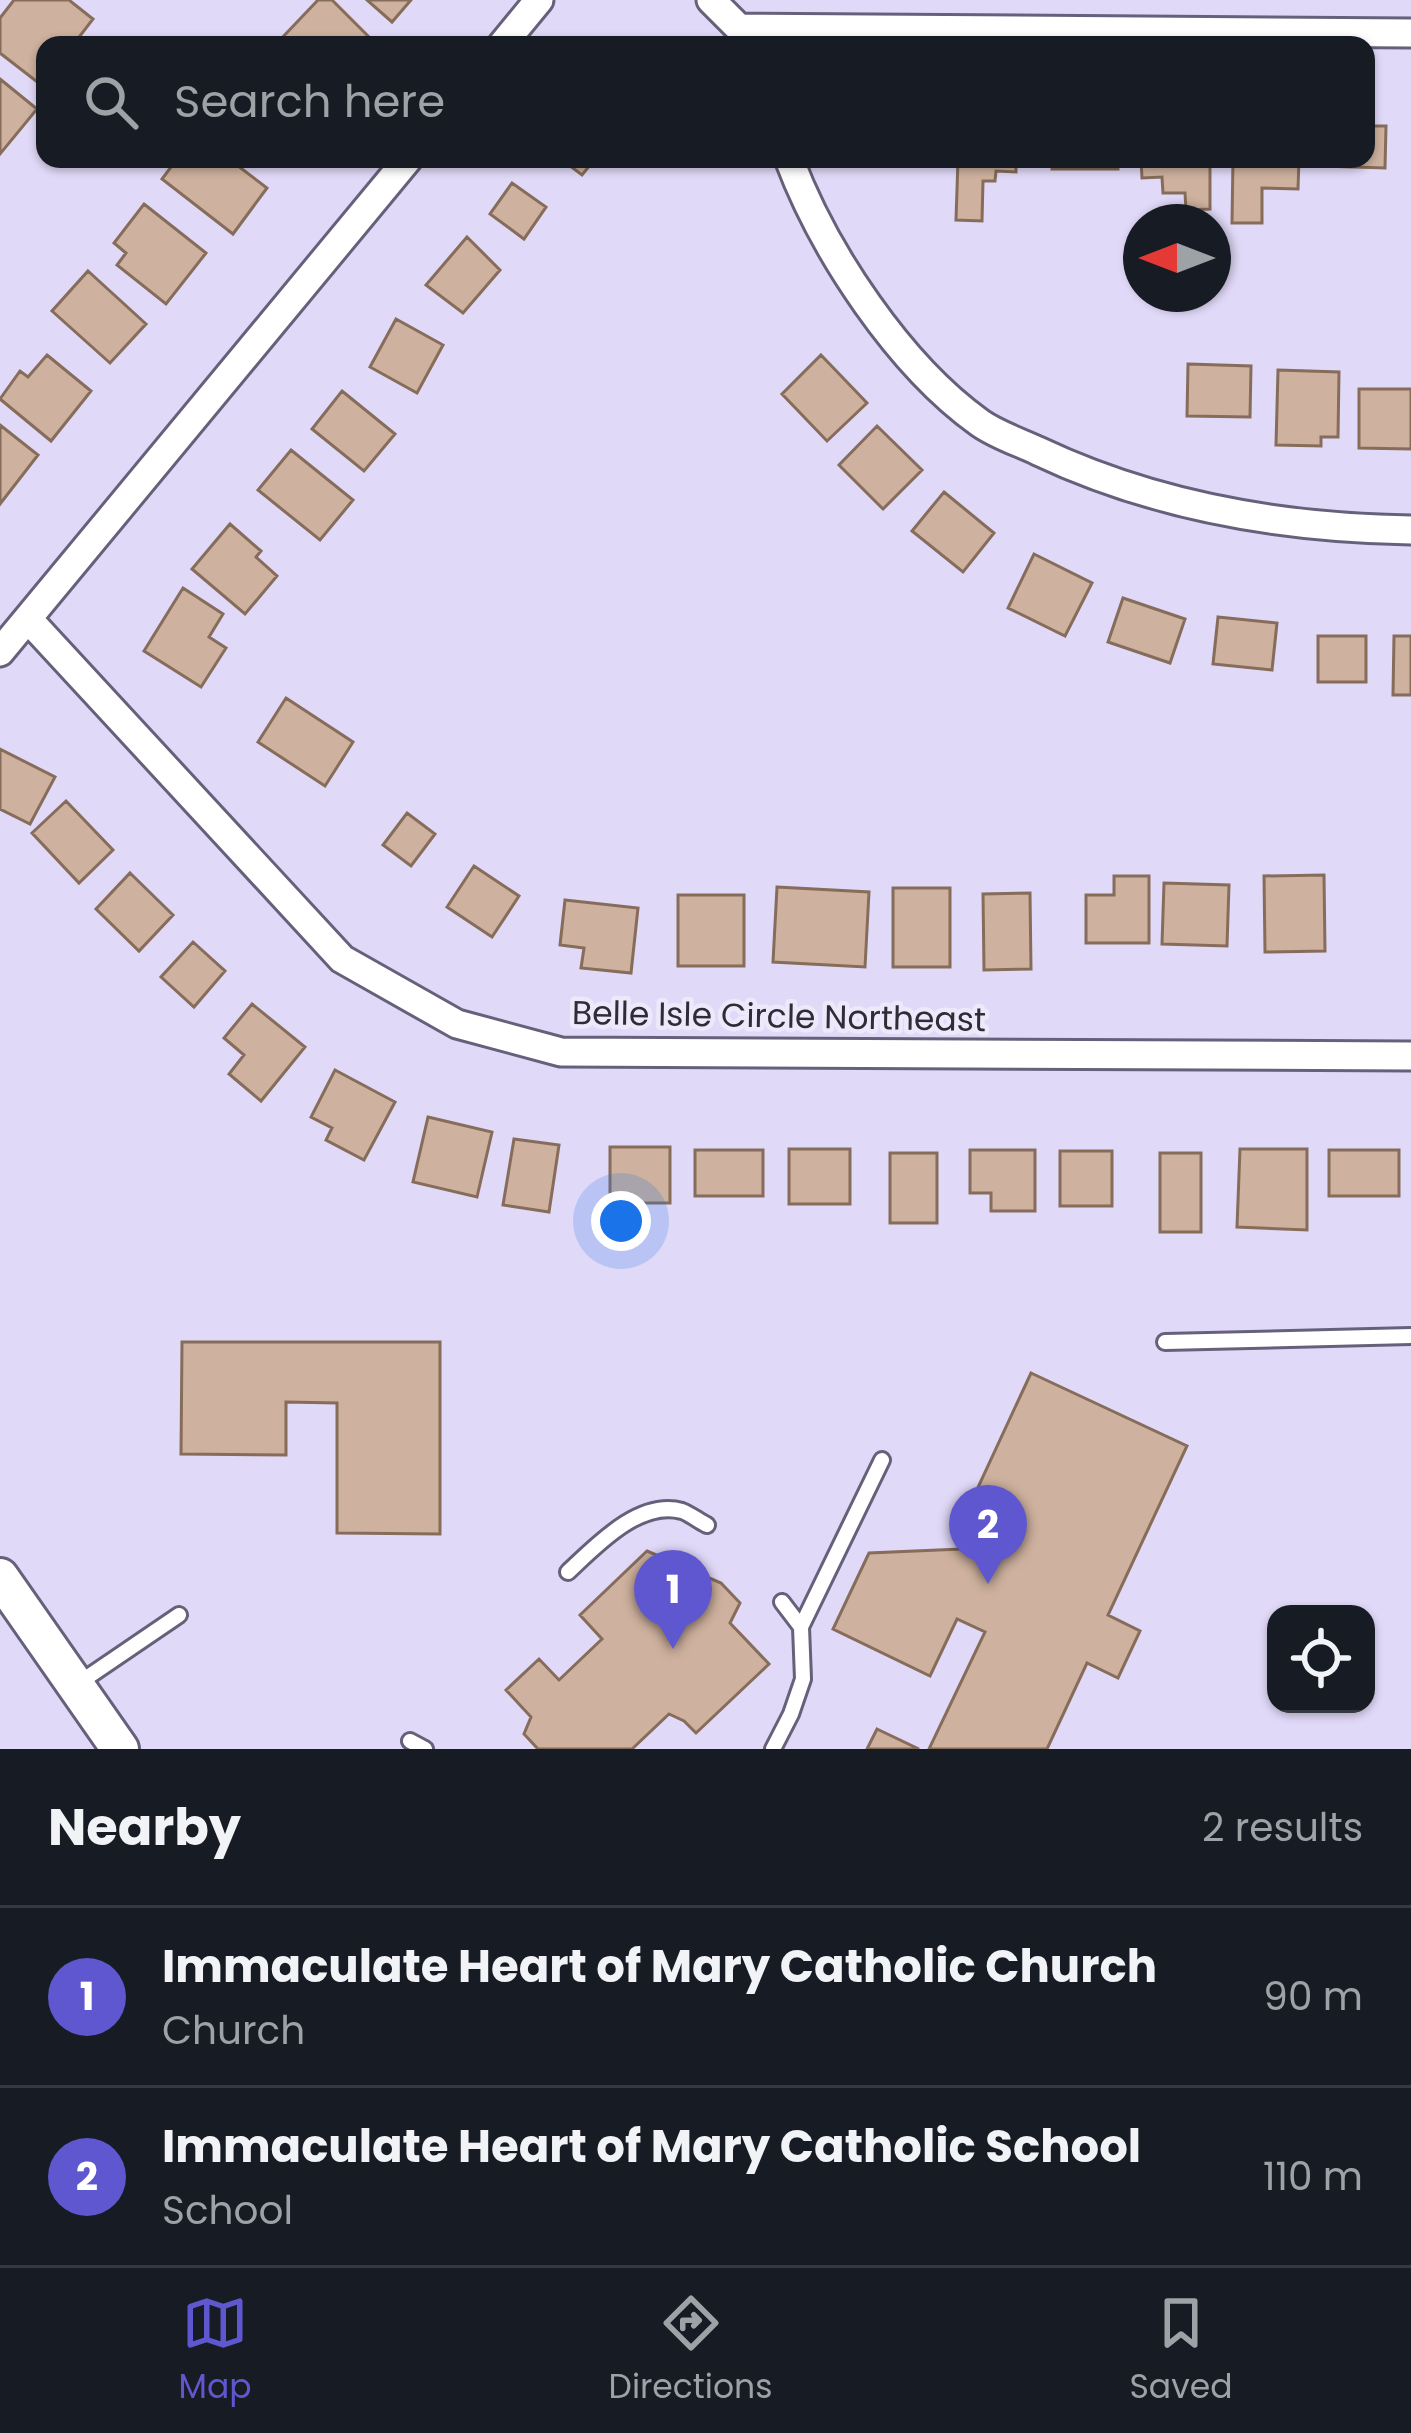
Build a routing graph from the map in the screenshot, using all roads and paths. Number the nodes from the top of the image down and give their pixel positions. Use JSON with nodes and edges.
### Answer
{"nodes":[{"id":1,"x":539,"y":0,"type":"edge"},
{"id":2,"x":711,"y":0,"type":"edge"},
{"id":3,"x":1411,"y":33,"type":"edge"},
{"id":4,"x":509,"y":36,"type":"edge"},
{"id":5,"x":742,"y":36,"type":"edge"},
{"id":6,"x":401,"y":168,"type":"edge"},
{"id":7,"x":794,"y":168,"type":"edge"},
{"id":8,"x":1411,"y":530,"type":"edge"},
{"id":9,"x":28,"y":619,"type":"junction"},
{"id":10,"x":0,"y":652,"type":"edge"},
{"id":11,"x":1411,"y":1056,"type":"edge"},
{"id":12,"x":1411,"y":1336,"type":"edge"},
{"id":13,"x":1165,"y":1342,"type":"dead end"},
{"id":14,"x":882,"y":1460,"type":"dead end"},
{"id":15,"x":707,"y":1525,"type":"dead end"},
{"id":16,"x":568,"y":1573,"type":"dead end"},
{"id":17,"x":0,"y":1577,"type":"edge"},
{"id":18,"x":782,"y":1602,"type":"dead end"},
{"id":19,"x":179,"y":1615,"type":"dead end"},
{"id":20,"x":801,"y":1627,"type":"junction"},
{"id":21,"x":74,"y":1686,"type":"junction"},
{"id":22,"x":410,"y":1741,"type":"dead end"},
{"id":23,"x":120,"y":1749,"type":"edge"},
{"id":24,"x":425,"y":1749,"type":"edge"},
{"id":25,"x":773,"y":1749,"type":"edge"}],
"edges":[{"from":1,"to":4,"type":"street"},
{"from":2,"to":5,"type":"street"},
{"from":3,"to":5,"type":"street"},
{"from":6,"to":9,"type":"street"},
{"from":7,"to":8,"type":"street"},
{"from":9,"to":10,"type":"street"},
{"from":9,"to":11,"type":"street","name":"Belle Isle Circle Northeast"},
{"from":12,"to":13,"type":"lane"},
{"from":14,"to":20,"type":"lane"},
{"from":15,"to":16,"type":"lane"},
{"from":17,"to":21,"type":"main road"},
{"from":18,"to":20,"type":"lane"},
{"from":19,"to":21,"type":"lane"},
{"from":20,"to":25,"type":"lane"},
{"from":21,"to":23,"type":"main road"},
{"from":22,"to":24,"type":"lane"}]}
